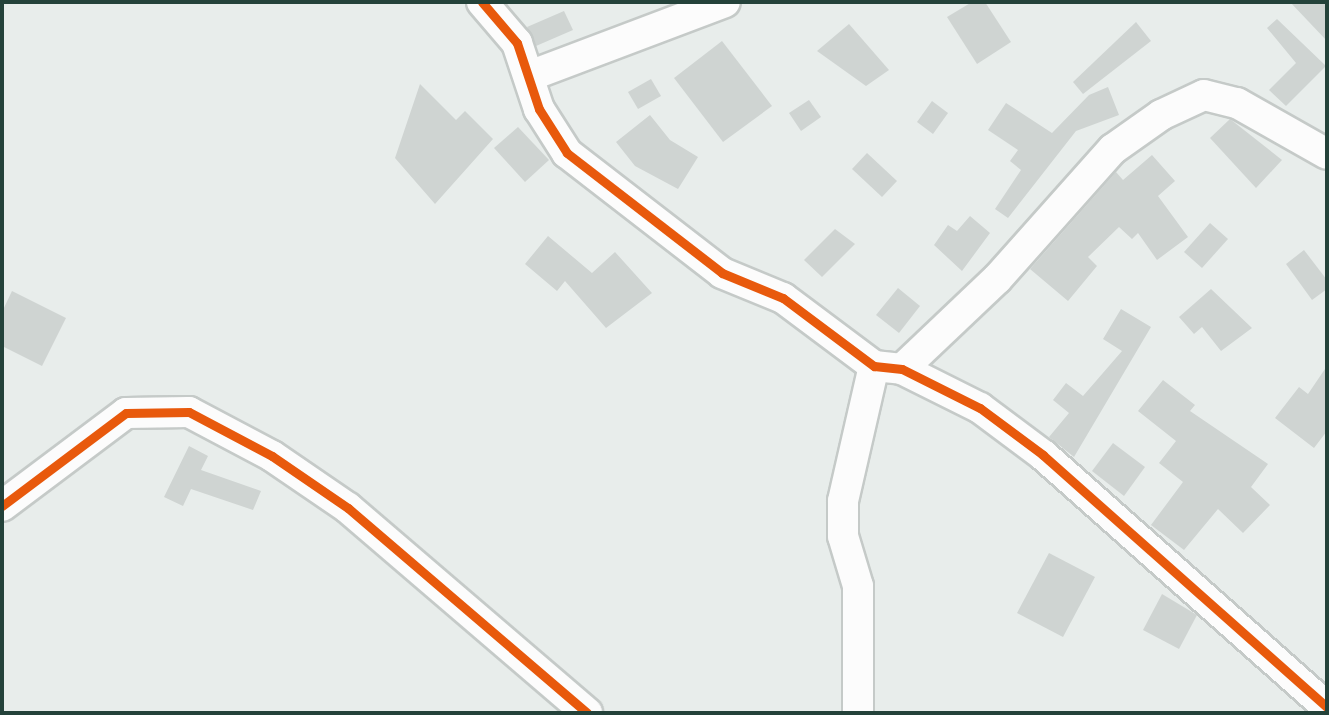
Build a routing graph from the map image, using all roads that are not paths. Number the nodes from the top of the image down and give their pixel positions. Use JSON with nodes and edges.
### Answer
{"nodes":[{"id":1,"x":482,"y":2,"type":"edge"},
{"id":2,"x":725,"y":2,"type":"edge"},
{"id":3,"x":532,"y":75,"type":"junction"},
{"id":4,"x":1327,"y":154,"type":"edge"},
{"id":5,"x":888,"y":368,"type":"junction"},
{"id":6,"x":2,"y":506,"type":"edge"},
{"id":7,"x":1327,"y":707,"type":"edge"},
{"id":8,"x":587,"y":713,"type":"edge"},
{"id":9,"x":858,"y":713,"type":"edge"}],
"edges":[{"from":1,"to":3,"type":"street"},
{"from":2,"to":3,"type":"street"},
{"from":3,"to":5,"type":"street"},
{"from":4,"to":5,"type":"street"},
{"from":5,"to":7,"type":"street"},
{"from":5,"to":9,"type":"street"},
{"from":6,"to":8,"type":"street"}]}
